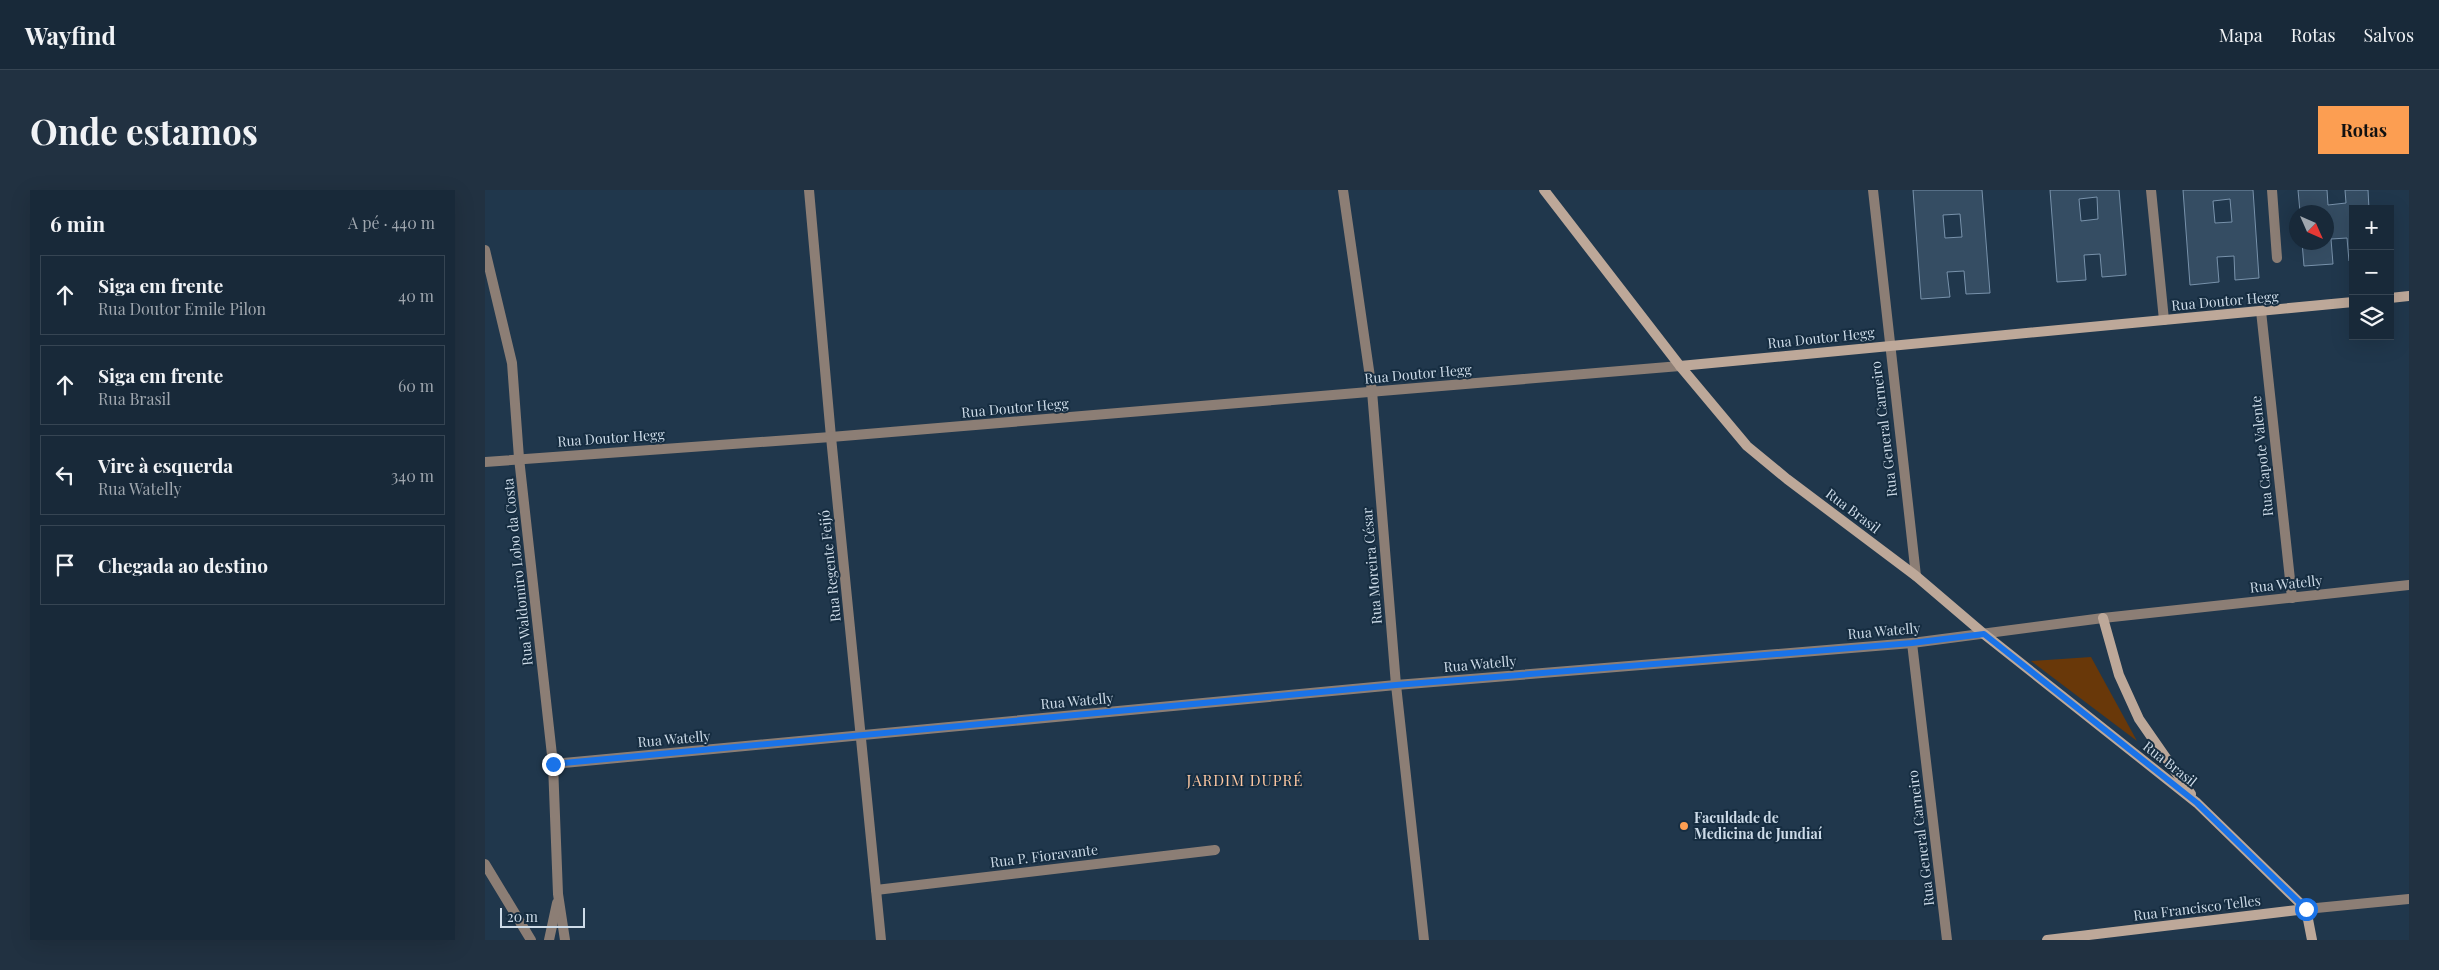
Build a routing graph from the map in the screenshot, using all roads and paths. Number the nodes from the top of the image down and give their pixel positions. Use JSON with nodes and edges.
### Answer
{"nodes":[{"id":1,"x":809,"y":190,"type":"edge"},
{"id":2,"x":1343,"y":190,"type":"edge"},
{"id":3,"x":1544,"y":190,"type":"edge"},
{"id":4,"x":1873,"y":190,"type":"edge"},
{"id":5,"x":2151,"y":190,"type":"edge"},
{"id":6,"x":2272,"y":190,"type":"edge"},
{"id":7,"x":485,"y":250,"type":"edge"},
{"id":8,"x":2277,"y":258,"type":"dead end"},
{"id":9,"x":2409,"y":296,"type":"edge"},
{"id":10,"x":2394,"y":298,"type":"edge"},
{"id":11,"x":2349,"y":302,"type":"edge"},
{"id":12,"x":2261,"y":312,"type":"junction"},
{"id":13,"x":2164,"y":320,"type":"junction"},
{"id":14,"x":1888,"y":345,"type":"junction"},
{"id":15,"x":1680,"y":366,"type":"junction"},
{"id":16,"x":1372,"y":391,"type":"junction"},
{"id":17,"x":831,"y":437,"type":"junction"},
{"id":18,"x":519,"y":458,"type":"junction"},
{"id":19,"x":485,"y":462,"type":"edge"},
{"id":20,"x":1916,"y":576,"type":"junction"},
{"id":21,"x":2409,"y":585,"type":"edge"},
{"id":22,"x":2292,"y":598,"type":"junction"},
{"id":23,"x":2103,"y":618,"type":"junction"},
{"id":24,"x":1984,"y":634,"type":"junction"},
{"id":25,"x":1912,"y":643,"type":"junction"},
{"id":26,"x":1396,"y":685,"type":"junction"},
{"id":27,"x":861,"y":736,"type":"junction"},
{"id":28,"x":553,"y":764,"type":"junction"},
{"id":29,"x":2197,"y":803,"type":"junction"},
{"id":30,"x":1215,"y":850,"type":"dead end"},
{"id":31,"x":485,"y":864,"type":"edge"},
{"id":32,"x":876,"y":890,"type":"junction"},
{"id":33,"x":559,"y":894,"type":"junction"},
{"id":34,"x":2409,"y":899,"type":"edge"},
{"id":35,"x":2306,"y":909,"type":"junction"},
{"id":36,"x":531,"y":940,"type":"edge"},
{"id":37,"x":549,"y":940,"type":"edge"},
{"id":38,"x":565,"y":940,"type":"edge"},
{"id":39,"x":881,"y":940,"type":"edge"},
{"id":40,"x":1424,"y":940,"type":"edge"},
{"id":41,"x":1947,"y":940,"type":"edge"},
{"id":42,"x":2047,"y":940,"type":"edge"},
{"id":43,"x":2312,"y":940,"type":"edge"}],
"edges":[{"from":1,"to":17,"type":"street","name":"Rua Regente Feijó"},
{"from":2,"to":16,"type":"street","name":"Rua Moreira César"},
{"from":3,"to":15,"type":"main road","name":"Rua Brasil"},
{"from":4,"to":14,"type":"street","name":"Rua General Carneiro"},
{"from":5,"to":13,"type":"street"},
{"from":6,"to":8,"type":"street"},
{"from":7,"to":18,"type":"street","name":"Rua Waldomiro Lobo da Costa"},
{"from":9,"to":10,"type":"main road"},
{"from":11,"to":12,"type":"main road","name":"Rua Doutor Hegg"},
{"from":12,"to":13,"type":"main road","name":"Rua Doutor Hegg"},
{"from":12,"to":22,"type":"street","name":"Rua Capote Valente"},
{"from":13,"to":14,"type":"main road","name":"Rua Doutor Hegg"},
{"from":14,"to":15,"type":"main road","name":"Rua Doutor Hegg"},
{"from":14,"to":20,"type":"street","name":"Rua General Carneiro"},
{"from":15,"to":16,"type":"street","name":"Rua Doutor Hegg"},
{"from":15,"to":20,"type":"main road","name":"Rua Brasil"},
{"from":16,"to":17,"type":"street","name":"Rua Doutor Hegg"},
{"from":16,"to":26,"type":"street","name":"Rua Moreira César"},
{"from":17,"to":18,"type":"street","name":"Rua Doutor Hegg"},
{"from":17,"to":27,"type":"street","name":"Rua Regente Feijó"},
{"from":18,"to":19,"type":"street","name":"Rua Doutor Hegg"},
{"from":18,"to":28,"type":"street","name":"Rua Waldomiro Lobo da Costa"},
{"from":20,"to":24,"type":"main road","name":"Rua Brasil"},
{"from":21,"to":22,"type":"street","name":"Rua Watelly"},
{"from":22,"to":23,"type":"street","name":"Rua Watelly"},
{"from":23,"to":24,"type":"street","name":"Rua Watelly"},
{"from":23,"to":29,"type":"main road"},
{"from":24,"to":25,"type":"street","name":"Rua Watelly"},
{"from":24,"to":29,"type":"main road","name":"Rua Brasil"},
{"from":25,"to":26,"type":"street","name":"Rua Watelly"},
{"from":25,"to":41,"type":"street","name":"Rua General Carneiro"},
{"from":26,"to":27,"type":"street","name":"Rua Watelly"},
{"from":26,"to":40,"type":"street","name":"Rua Moreira César"},
{"from":27,"to":28,"type":"street","name":"Rua Watelly"},
{"from":27,"to":32,"type":"street","name":"Rua Regente Feijó"},
{"from":28,"to":33,"type":"street","name":"Rua Waldomiro Lobo da Costa"},
{"from":29,"to":35,"type":"main road"},
{"from":30,"to":32,"type":"street","name":"Rua P. Fioravante"},
{"from":31,"to":36,"type":"street"},
{"from":32,"to":39,"type":"street","name":"Rua Regente Feijó"},
{"from":33,"to":37,"type":"street","name":"Rua Waldomiro Lobo da Costa"},
{"from":33,"to":38,"type":"street","name":"Rua Waldomiro Lobo da Costa"},
{"from":34,"to":35,"type":"street","name":"Rua Francisco Telles"},
{"from":35,"to":42,"type":"main road","name":"Rua Francisco Telles"},
{"from":35,"to":43,"type":"main road"}]}
